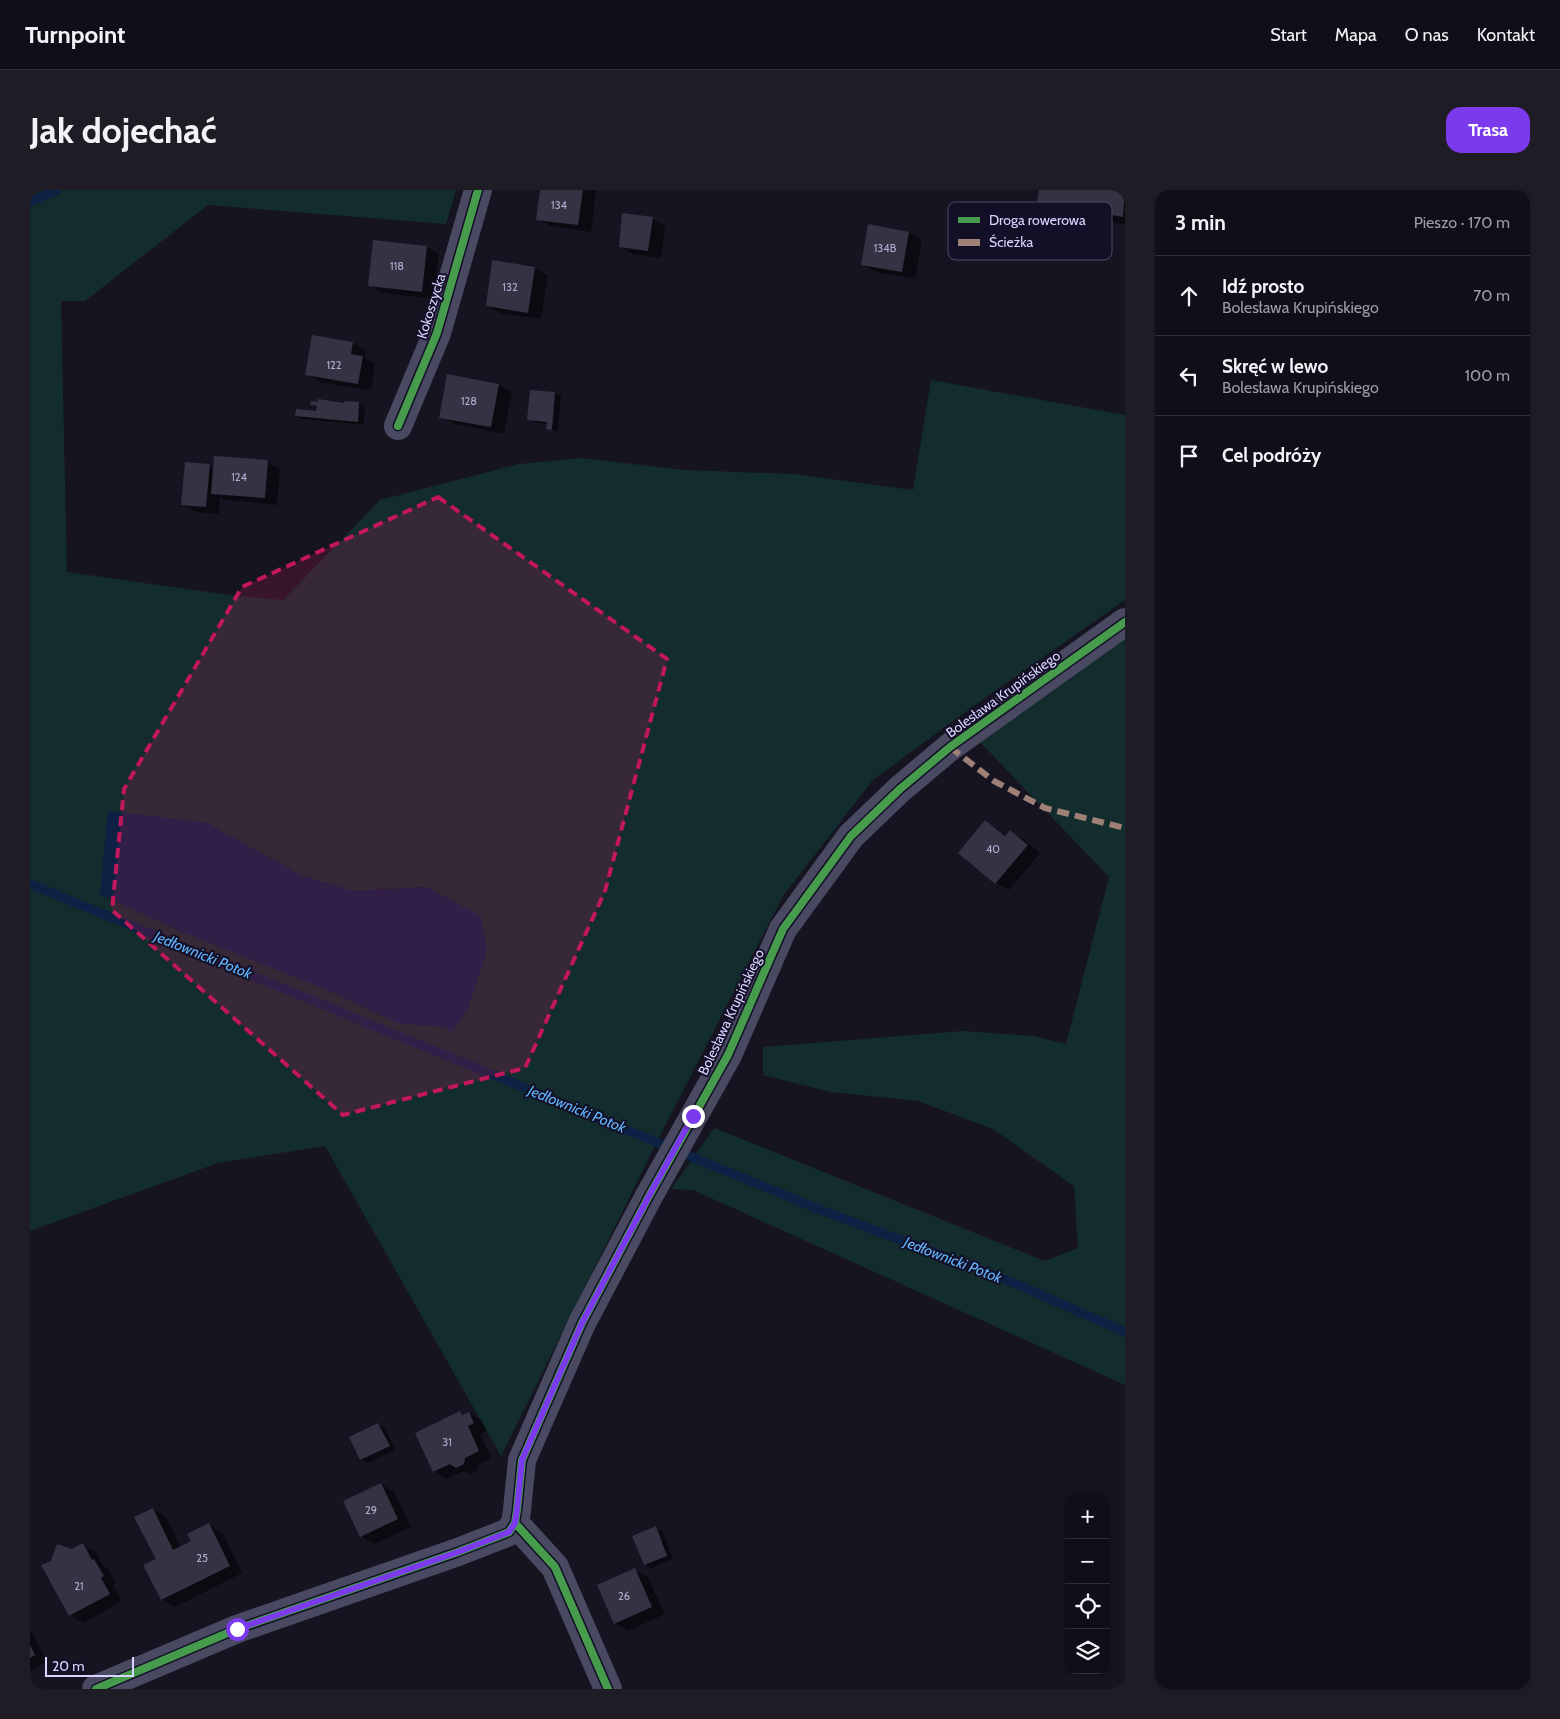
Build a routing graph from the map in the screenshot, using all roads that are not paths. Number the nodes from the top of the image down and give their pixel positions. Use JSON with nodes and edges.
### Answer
{"nodes":[{"id":1,"x":478,"y":190,"type":"edge"},
{"id":2,"x":398,"y":426,"type":"dead end"},
{"id":3,"x":1125,"y":622,"type":"edge"},
{"id":4,"x":515,"y":1523,"type":"junction"},
{"id":5,"x":96,"y":1689,"type":"edge"},
{"id":6,"x":608,"y":1689,"type":"edge"}],
"edges":[{"from":1,"to":2,"type":"street","name":"Kokoszycka"},
{"from":3,"to":4,"type":"street","name":"Bolesława Krupińskiego"},
{"from":4,"to":5,"type":"street"},
{"from":4,"to":6,"type":"street"}]}
